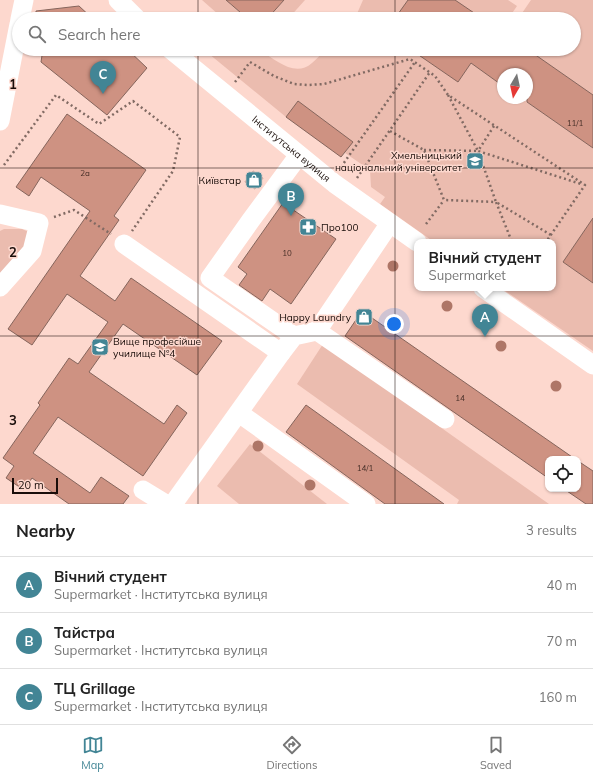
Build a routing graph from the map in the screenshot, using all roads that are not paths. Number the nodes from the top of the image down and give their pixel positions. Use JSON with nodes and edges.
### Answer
{"nodes":[{"id":1,"x":24,"y":0,"type":"edge"},
{"id":2,"x":118,"y":0,"type":"edge"},
{"id":3,"x":21,"y":12,"type":"edge"},
{"id":4,"x":130,"y":12,"type":"edge"},
{"id":5,"x":12,"y":51,"type":"edge"},
{"id":6,"x":179,"y":56,"type":"edge"},
{"id":7,"x":4,"y":82,"type":"edge"},
{"id":8,"x":0,"y":121,"type":"edge"},
{"id":9,"x":299,"y":155,"type":"junction"},
{"id":10,"x":0,"y":214,"type":"edge"},
{"id":11,"x":390,"y":223,"type":"junction"},
{"id":12,"x":414,"y":240,"type":"edge"},
{"id":13,"x":124,"y":244,"type":"road end"},
{"id":14,"x":0,"y":286,"type":"edge"},
{"id":15,"x":486,"y":291,"type":"edge"},
{"id":16,"x":317,"y":331,"type":"junction"},
{"id":17,"x":294,"y":336,"type":"junction"},
{"id":18,"x":281,"y":353,"type":"junction"},
{"id":19,"x":593,"y":365,"type":"edge"},
{"id":20,"x":239,"y":413,"type":"junction"},
{"id":21,"x":445,"y":419,"type":"dead end"},
{"id":22,"x":143,"y":490,"type":"dead end"},
{"id":23,"x":166,"y":504,"type":"edge"},
{"id":24,"x":173,"y":504,"type":"edge"},
{"id":25,"x":366,"y":504,"type":"edge"}],
"edges":[{"from":1,"to":3,"type":"street"},
{"from":2,"to":4,"type":"street"},
{"from":5,"to":7,"type":"street"},
{"from":6,"to":9,"type":"street","name":"Інститутська вулиця"},
{"from":7,"to":8,"type":"street"},
{"from":9,"to":11,"type":"street","name":"Інститутська вулиця"},
{"from":9,"to":17,"type":"street"},
{"from":10,"to":14,"type":"street"},
{"from":11,"to":12,"type":"street","name":"Інститутська вулиця"},
{"from":11,"to":16,"type":"street"},
{"from":13,"to":18,"type":"street"},
{"from":15,"to":19,"type":"street"},
{"from":16,"to":17,"type":"street"},
{"from":16,"to":21,"type":"street"},
{"from":17,"to":18,"type":"street"},
{"from":18,"to":20,"type":"street"},
{"from":20,"to":24,"type":"street"},
{"from":20,"to":25,"type":"street"},
{"from":22,"to":23,"type":"street"}]}
